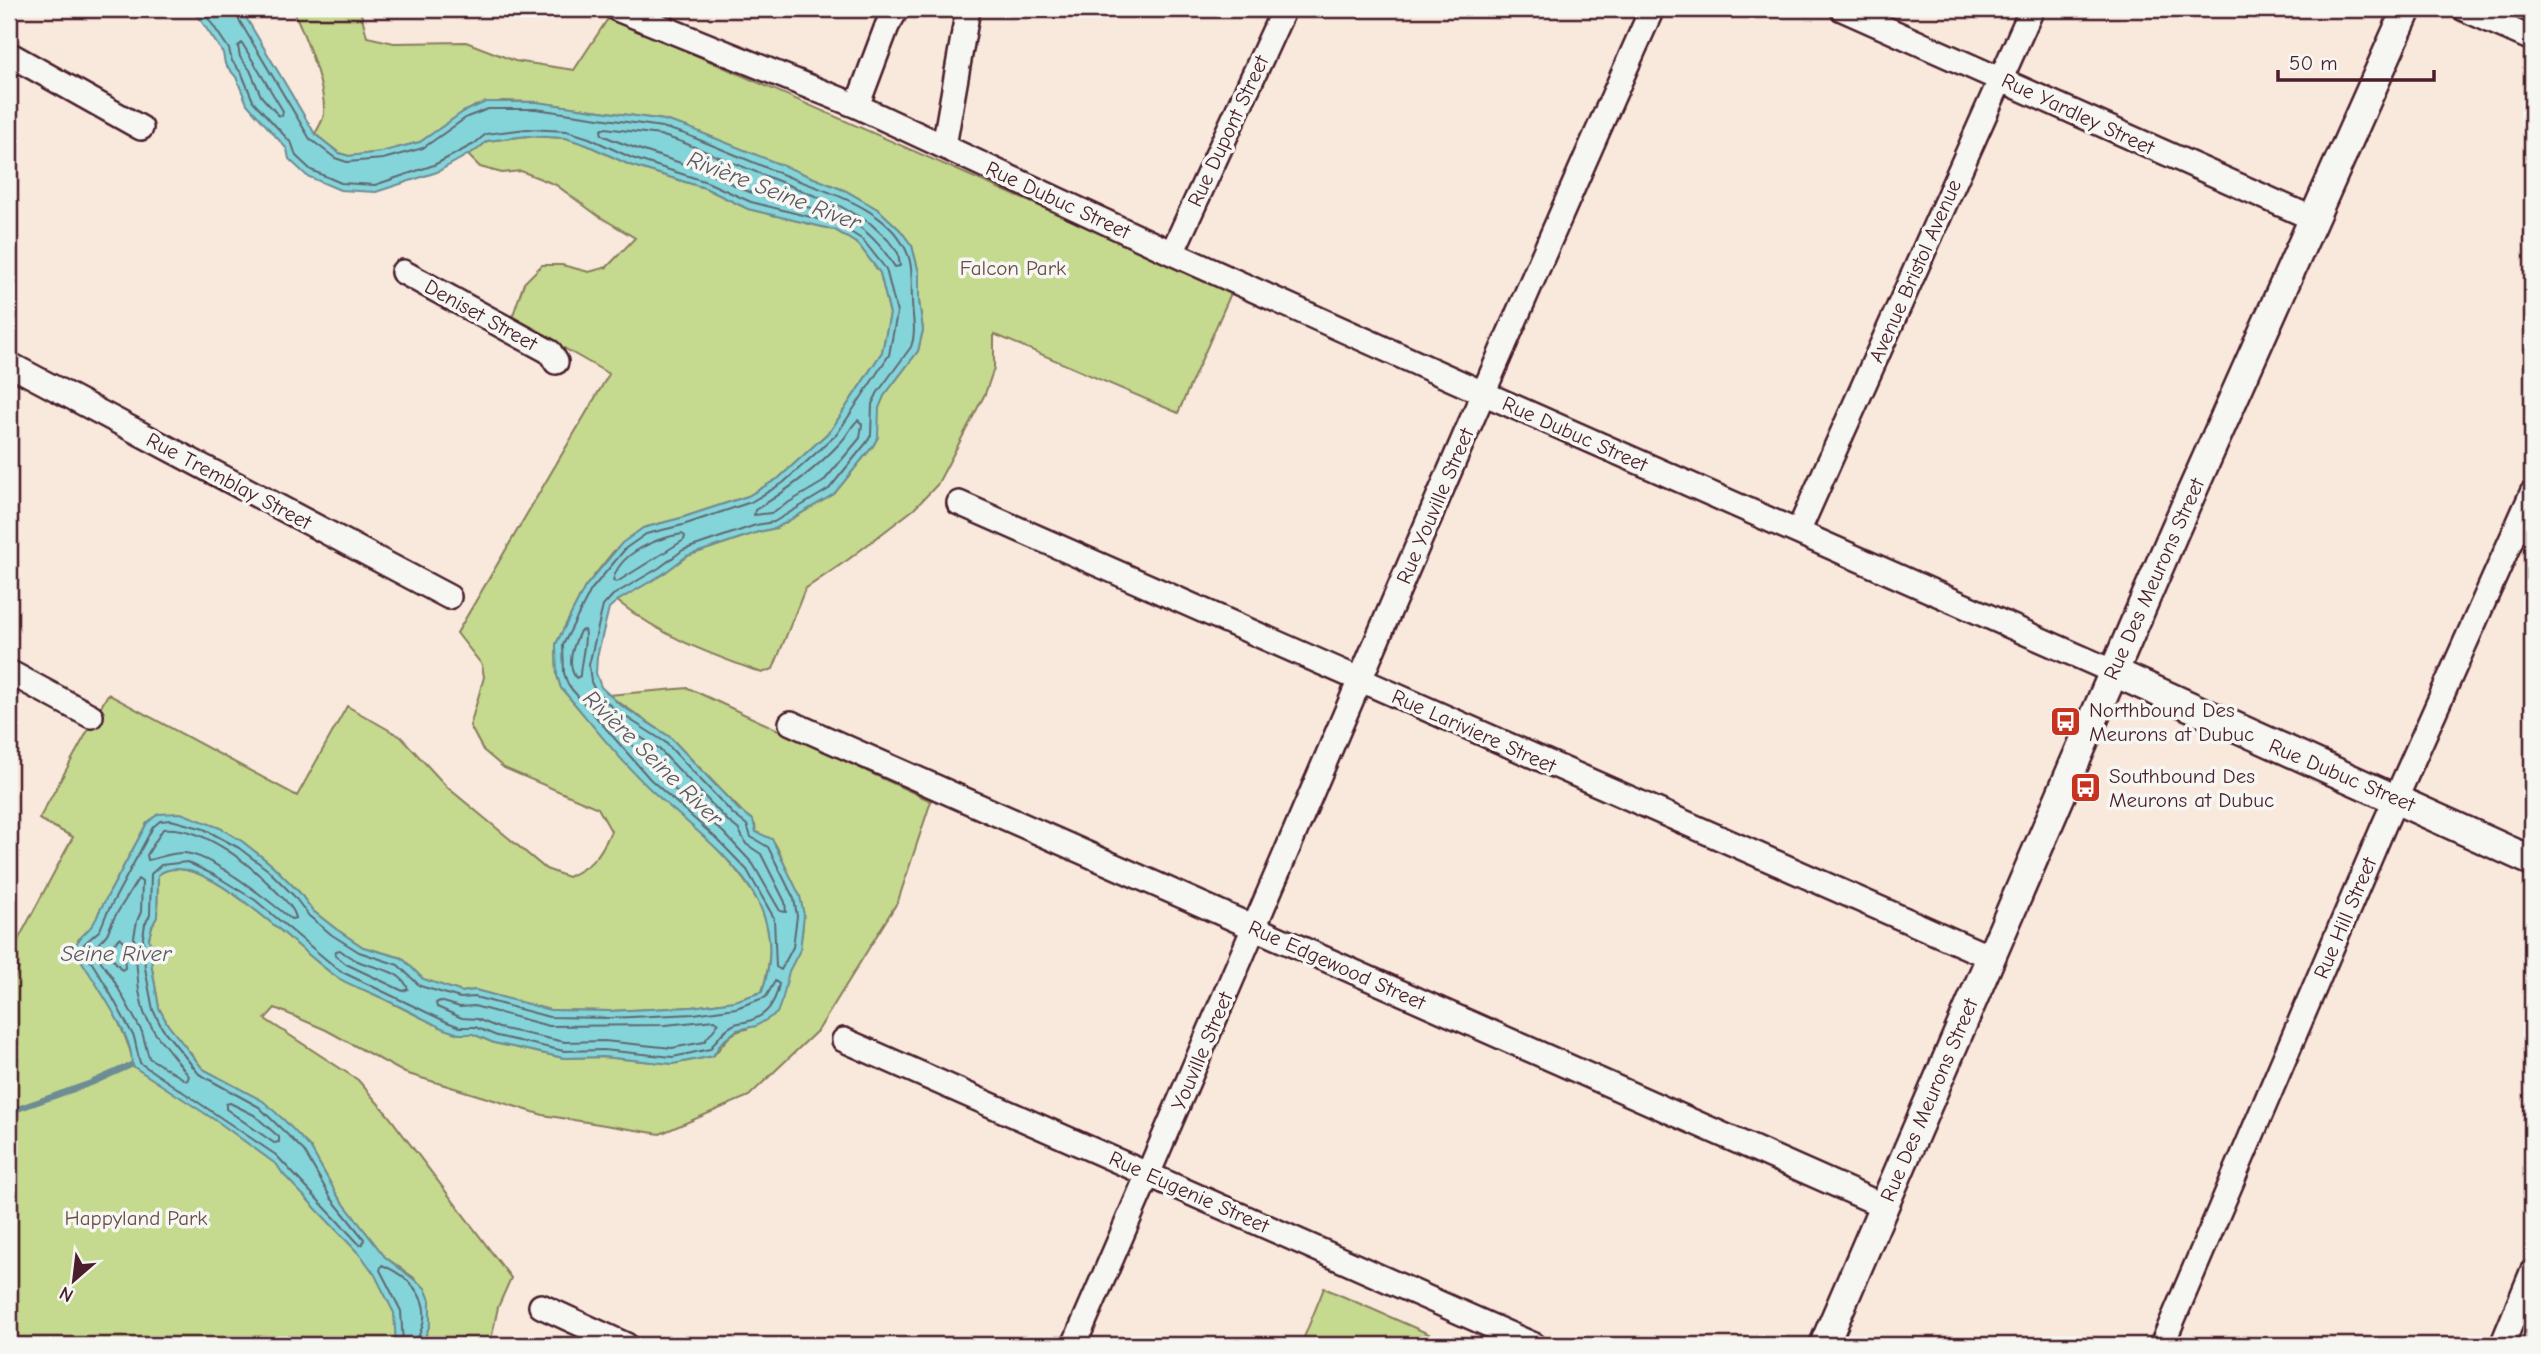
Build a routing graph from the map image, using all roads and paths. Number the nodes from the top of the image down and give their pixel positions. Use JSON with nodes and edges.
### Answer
{"nodes":[{"id":1,"x":617,"y":9,"type":"edge"},
{"id":2,"x":897,"y":9,"type":"edge"},
{"id":3,"x":968,"y":9,"type":"edge"},
{"id":4,"x":1284,"y":9,"type":"edge"},
{"id":5,"x":1652,"y":9,"type":"edge"},
{"id":6,"x":1842,"y":9,"type":"edge"},
{"id":7,"x":2032,"y":9,"type":"edge"},
{"id":8,"x":2407,"y":9,"type":"edge"},
{"id":9,"x":2464,"y":9,"type":"edge"},
{"id":10,"x":2532,"y":39,"type":"edge"},
{"id":11,"x":9,"y":54,"type":"edge"},
{"id":12,"x":2001,"y":79,"type":"junction"},
{"id":13,"x":857,"y":106,"type":"junction"},
{"id":14,"x":141,"y":128,"type":"dead end"},
{"id":15,"x":944,"y":146,"type":"junction"},
{"id":16,"x":2314,"y":219,"type":"junction"},
{"id":17,"x":1172,"y":253,"type":"junction"},
{"id":18,"x":402,"y":272,"type":"dead end"},
{"id":19,"x":556,"y":362,"type":"dead end"},
{"id":20,"x":9,"y":364,"type":"edge"},
{"id":21,"x":1483,"y":393,"type":"junction"},
{"id":22,"x":2532,"y":493,"type":"edge"},
{"id":23,"x":959,"y":503,"type":"dead end"},
{"id":24,"x":1798,"y":532,"type":"junction"},
{"id":25,"x":449,"y":597,"type":"dead end"},
{"id":26,"x":9,"y":672,"type":"edge"},
{"id":27,"x":2113,"y":672,"type":"junction"},
{"id":28,"x":1360,"y":681,"type":"junction"},
{"id":29,"x":91,"y":716,"type":"dead end"},
{"id":30,"x":791,"y":723,"type":"dead end"},
{"id":31,"x":2396,"y":798,"type":"junction"},
{"id":32,"x":2532,"y":861,"type":"edge"},
{"id":33,"x":1254,"y":928,"type":"junction"},
{"id":34,"x":1990,"y":957,"type":"junction"},
{"id":35,"x":844,"y":1040,"type":"dead end"},
{"id":36,"x":1150,"y":1174,"type":"junction"},
{"id":37,"x":1884,"y":1206,"type":"junction"},
{"id":38,"x":2532,"y":1272,"type":"edge"},
{"id":39,"x":541,"y":1306,"type":"dead end"},
{"id":40,"x":626,"y":1345,"type":"edge"},
{"id":41,"x":1074,"y":1345,"type":"edge"},
{"id":42,"x":1534,"y":1345,"type":"edge"},
{"id":43,"x":1824,"y":1345,"type":"edge"},
{"id":44,"x":2162,"y":1345,"type":"edge"},
{"id":45,"x":2502,"y":1345,"type":"edge"}],
"edges":[{"from":1,"to":13,"type":"street","name":"Rue Dubuc Street"},
{"from":2,"to":13,"type":"street"},
{"from":3,"to":15,"type":"street"},
{"from":4,"to":17,"type":"street","name":"Rue Dupont Street"},
{"from":5,"to":21,"type":"street","name":"Rue Youville Street"},
{"from":6,"to":12,"type":"street","name":"Rue Yardley Street"},
{"from":7,"to":12,"type":"street","name":"Avenue Bristol Avenue"},
{"from":8,"to":16,"type":"street","name":"Rue Des Meurons Street"},
{"from":9,"to":10,"type":"street"},
{"from":11,"to":14,"type":"street"},
{"from":12,"to":16,"type":"street","name":"Rue Yardley Street"},
{"from":12,"to":24,"type":"street","name":"Avenue Bristol Avenue"},
{"from":13,"to":15,"type":"street","name":"Rue Dubuc Street"},
{"from":15,"to":17,"type":"street","name":"Rue Dubuc Street"},
{"from":16,"to":27,"type":"street","name":"Rue Des Meurons Street"},
{"from":17,"to":21,"type":"street","name":"Rue Dubuc Street"},
{"from":18,"to":19,"type":"street","name":"Deniset Street"},
{"from":20,"to":25,"type":"street","name":"Rue Tremblay Street"},
{"from":21,"to":24,"type":"street","name":"Rue Dubuc Street"},
{"from":21,"to":28,"type":"street","name":"Rue Youville Street"},
{"from":22,"to":31,"type":"street","name":"Rue Hill Street"},
{"from":23,"to":28,"type":"street","name":"Rue Lariviere Street"},
{"from":24,"to":27,"type":"street","name":"Rue Dubuc Street"},
{"from":26,"to":29,"type":"street"},
{"from":27,"to":31,"type":"street","name":"Rue Dubuc Street"},
{"from":27,"to":34,"type":"street","name":"Rue Des Meurons Street"},
{"from":28,"to":33,"type":"street","name":"Rue Youville Street"},
{"from":28,"to":34,"type":"street","name":"Rue Lariviere Street"},
{"from":30,"to":33,"type":"street","name":"Rue Edgewood Street"},
{"from":31,"to":32,"type":"street","name":"Rue Dubuc Street"},
{"from":31,"to":44,"type":"street","name":"Rue Hill Street"},
{"from":33,"to":36,"type":"street","name":"Youville Street"},
{"from":33,"to":37,"type":"street","name":"Rue Edgewood Street"},
{"from":34,"to":37,"type":"street","name":"Rue Des Meurons Street"},
{"from":35,"to":36,"type":"street","name":"Rue Eugenie Street"},
{"from":36,"to":41,"type":"street"},
{"from":36,"to":42,"type":"street","name":"Rue Eugenie Street"},
{"from":37,"to":43,"type":"street","name":"Rue Des Meurons Street"},
{"from":38,"to":45,"type":"street"},
{"from":39,"to":40,"type":"street"}]}
